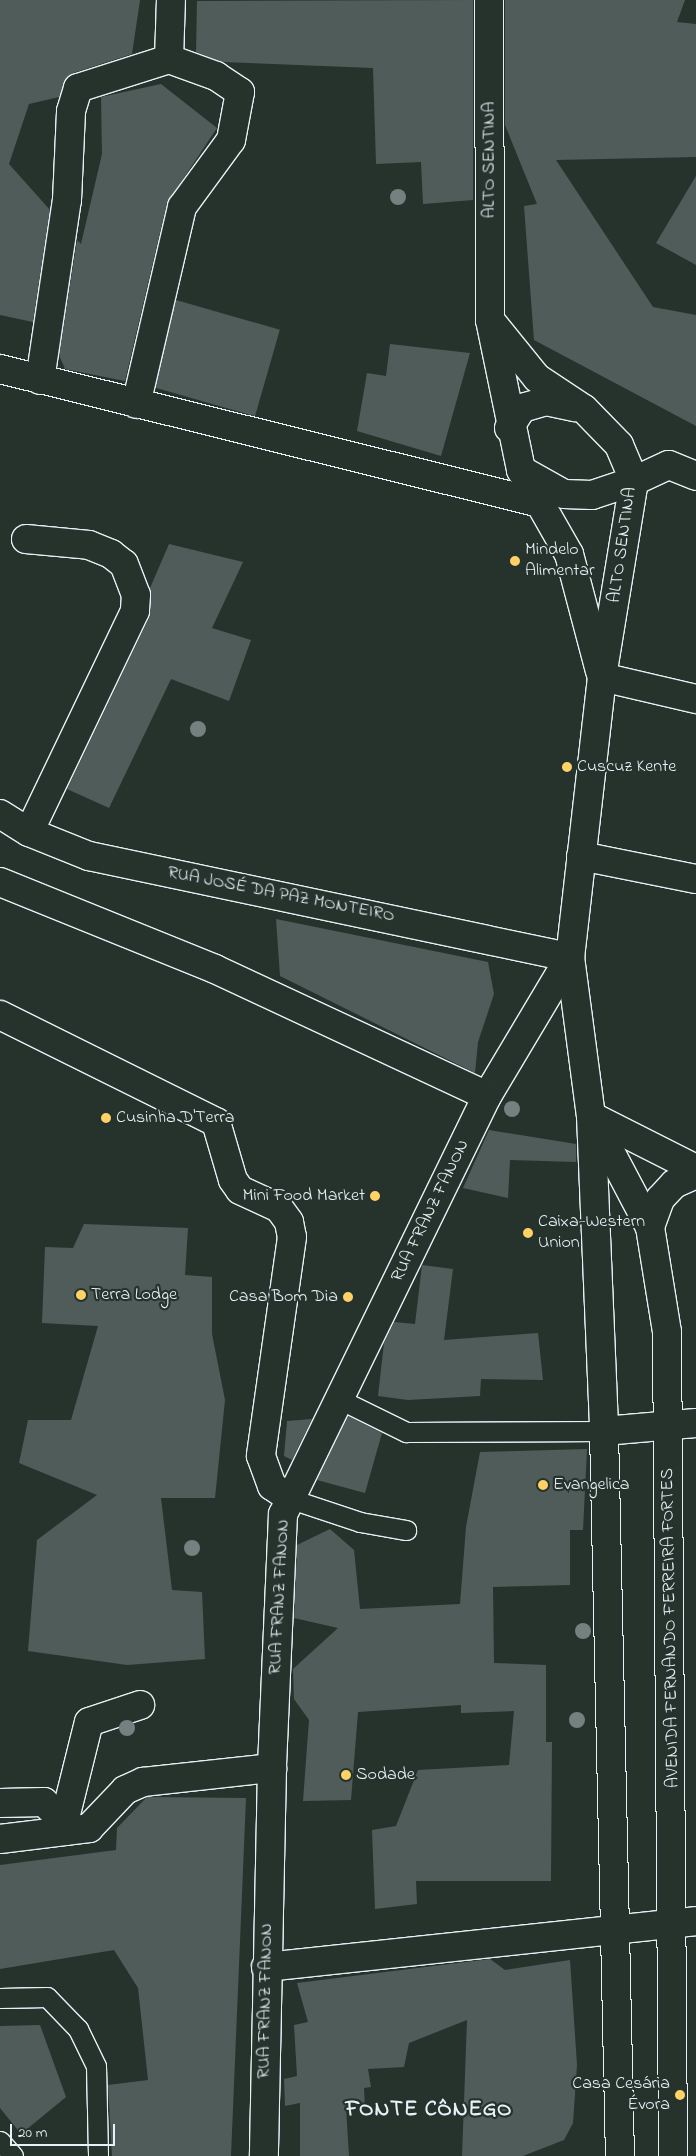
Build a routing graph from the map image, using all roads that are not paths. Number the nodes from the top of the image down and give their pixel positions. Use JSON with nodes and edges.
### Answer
{"nodes":[{"id":1,"x":171,"y":0,"type":"edge"},
{"id":2,"x":489,"y":0,"type":"edge"},
{"id":3,"x":169,"y":59,"type":"junction"},
{"id":4,"x":490,"y":320,"type":"junction"},
{"id":5,"x":0,"y":370,"type":"edge"},
{"id":6,"x":40,"y":380,"type":"junction"},
{"id":7,"x":136,"y":404,"type":"junction"},
{"id":8,"x":584,"y":409,"type":"junction"},
{"id":9,"x":509,"y":428,"type":"junction"},
{"id":10,"x":521,"y":470,"type":"junction"},
{"id":11,"x":696,"y":476,"type":"edge"},
{"id":12,"x":634,"y":481,"type":"junction"},
{"id":13,"x":536,"y":502,"type":"junction"},
{"id":14,"x":26,"y":539,"type":"dead end"},
{"id":15,"x":602,"y":678,"type":"junction"},
{"id":16,"x":696,"y":699,"type":"edge"},
{"id":17,"x":0,"y":814,"type":"edge"},
{"id":18,"x":29,"y":832,"type":"junction"},
{"id":19,"x":580,"y":856,"type":"junction"},
{"id":20,"x":696,"y":879,"type":"edge"},
{"id":21,"x":0,"y":882,"type":"edge"},
{"id":22,"x":570,"y":957,"type":"junction"},
{"id":23,"x":0,"y":1015,"type":"edge"},
{"id":24,"x":487,"y":1096,"type":"junction"},
{"id":25,"x":591,"y":1116,"type":"junction"},
{"id":26,"x":696,"y":1169,"type":"edge"},
{"id":27,"x":696,"y":1174,"type":"edge"},
{"id":28,"x":650,"y":1227,"type":"junction"},
{"id":29,"x":339,"y":1399,"type":"junction"},
{"id":30,"x":696,"y":1423,"type":"edge"},
{"id":31,"x":669,"y":1425,"type":"junction"},
{"id":32,"x":604,"y":1430,"type":"junction"},
{"id":33,"x":291,"y":1499,"type":"junction"},
{"id":34,"x":406,"y":1530,"type":"dead end"},
{"id":35,"x":140,"y":1705,"type":"dead end"},
{"id":36,"x":272,"y":1768,"type":"junction"},
{"id":37,"x":0,"y":1802,"type":"edge"},
{"id":38,"x":64,"y":1829,"type":"junction"},
{"id":39,"x":0,"y":1839,"type":"edge"},
{"id":40,"x":685,"y":1922,"type":"edge"},
{"id":41,"x":612,"y":1930,"type":"junction"},
{"id":42,"x":266,"y":1967,"type":"junction"},
{"id":43,"x":0,"y":1998,"type":"edge"},
{"id":44,"x":0,"y":2141,"type":"edge"},
{"id":45,"x":13,"y":2156,"type":"edge"},
{"id":46,"x":98,"y":2156,"type":"edge"},
{"id":47,"x":264,"y":2156,"type":"edge"},
{"id":48,"x":620,"y":2156,"type":"edge"},
{"id":49,"x":673,"y":2156,"type":"edge"}],
"edges":[{"from":1,"to":3,"type":"street"},
{"from":2,"to":4,"type":"street","name":"ALTO SENTINA"},
{"from":3,"to":6,"type":"street"},
{"from":3,"to":7,"type":"street"},
{"from":4,"to":8,"type":"street","name":"ALTO SENTINA"},
{"from":4,"to":9,"type":"street","name":"ALTO SENTINA"},
{"from":5,"to":6,"type":"street"},
{"from":6,"to":7,"type":"street"},
{"from":7,"to":13,"type":"street"},
{"from":8,"to":9,"type":"street"},
{"from":8,"to":12,"type":"street","name":"ALTO SENTINA"},
{"from":9,"to":10,"type":"street","name":"ALTO SENTINA"},
{"from":10,"to":12,"type":"street"},
{"from":10,"to":13,"type":"street","name":"ALTO SENTINA"},
{"from":11,"to":12,"type":"street"},
{"from":12,"to":15,"type":"street","name":"ALTO SENTINA"},
{"from":13,"to":15,"type":"street","name":"ALTO SENTINA"},
{"from":14,"to":18,"type":"street"},
{"from":15,"to":16,"type":"street"},
{"from":15,"to":19,"type":"street","name":"ALTO SENTINA"},
{"from":17,"to":18,"type":"street","name":"RUA JOSÉ DA PAZ MONTEIRO"},
{"from":18,"to":22,"type":"street","name":"RUA JOSÉ DA PAZ MONTEIRO"},
{"from":19,"to":20,"type":"street"},
{"from":19,"to":22,"type":"street","name":"ALTO SENTINA"},
{"from":21,"to":24,"type":"street"},
{"from":22,"to":24,"type":"street","name":"RUA FRANZ FANON"},
{"from":22,"to":25,"type":"street","name":"AVENIDA FERNANDO FERREIRA FORTES"},
{"from":23,"to":33,"type":"street"},
{"from":24,"to":29,"type":"street","name":"RUA FRANZ FANON"},
{"from":25,"to":26,"type":"street"},
{"from":25,"to":28,"type":"street","name":"AVENIDA FERNANDO FERREIRA FORTES"},
{"from":25,"to":32,"type":"street","name":"AVENIDA FERNANDO FERREIRA FORTES"},
{"from":27,"to":28,"type":"street"},
{"from":28,"to":31,"type":"street","name":"AVENIDA FERNANDO FERREIRA FORTES"},
{"from":29,"to":32,"type":"lane"},
{"from":29,"to":33,"type":"street","name":"RUA FRANZ FANON"},
{"from":30,"to":31,"type":"street"},
{"from":31,"to":32,"type":"street"},
{"from":31,"to":40,"type":"street","name":"AVENIDA FERNANDO FERREIRA FORTES"},
{"from":32,"to":41,"type":"street","name":"AVENIDA FERNANDO FERREIRA FORTES"},
{"from":33,"to":34,"type":"lane"},
{"from":33,"to":36,"type":"street","name":"RUA FRANZ FANON"},
{"from":35,"to":38,"type":"street"},
{"from":36,"to":38,"type":"street"},
{"from":36,"to":42,"type":"street","name":"RUA FRANZ FANON"},
{"from":37,"to":38,"type":"street"},
{"from":38,"to":39,"type":"street"},
{"from":40,"to":41,"type":"street"},
{"from":40,"to":49,"type":"street","name":"AVENIDA FERNANDO FERREIRA FORTES"},
{"from":41,"to":42,"type":"street"},
{"from":41,"to":48,"type":"street","name":"AVENIDA FERNANDO FERREIRA FORTES"},
{"from":42,"to":47,"type":"street","name":"RUA FRANZ FANON"},
{"from":43,"to":46,"type":"lane"},
{"from":44,"to":45,"type":"lane"}]}
